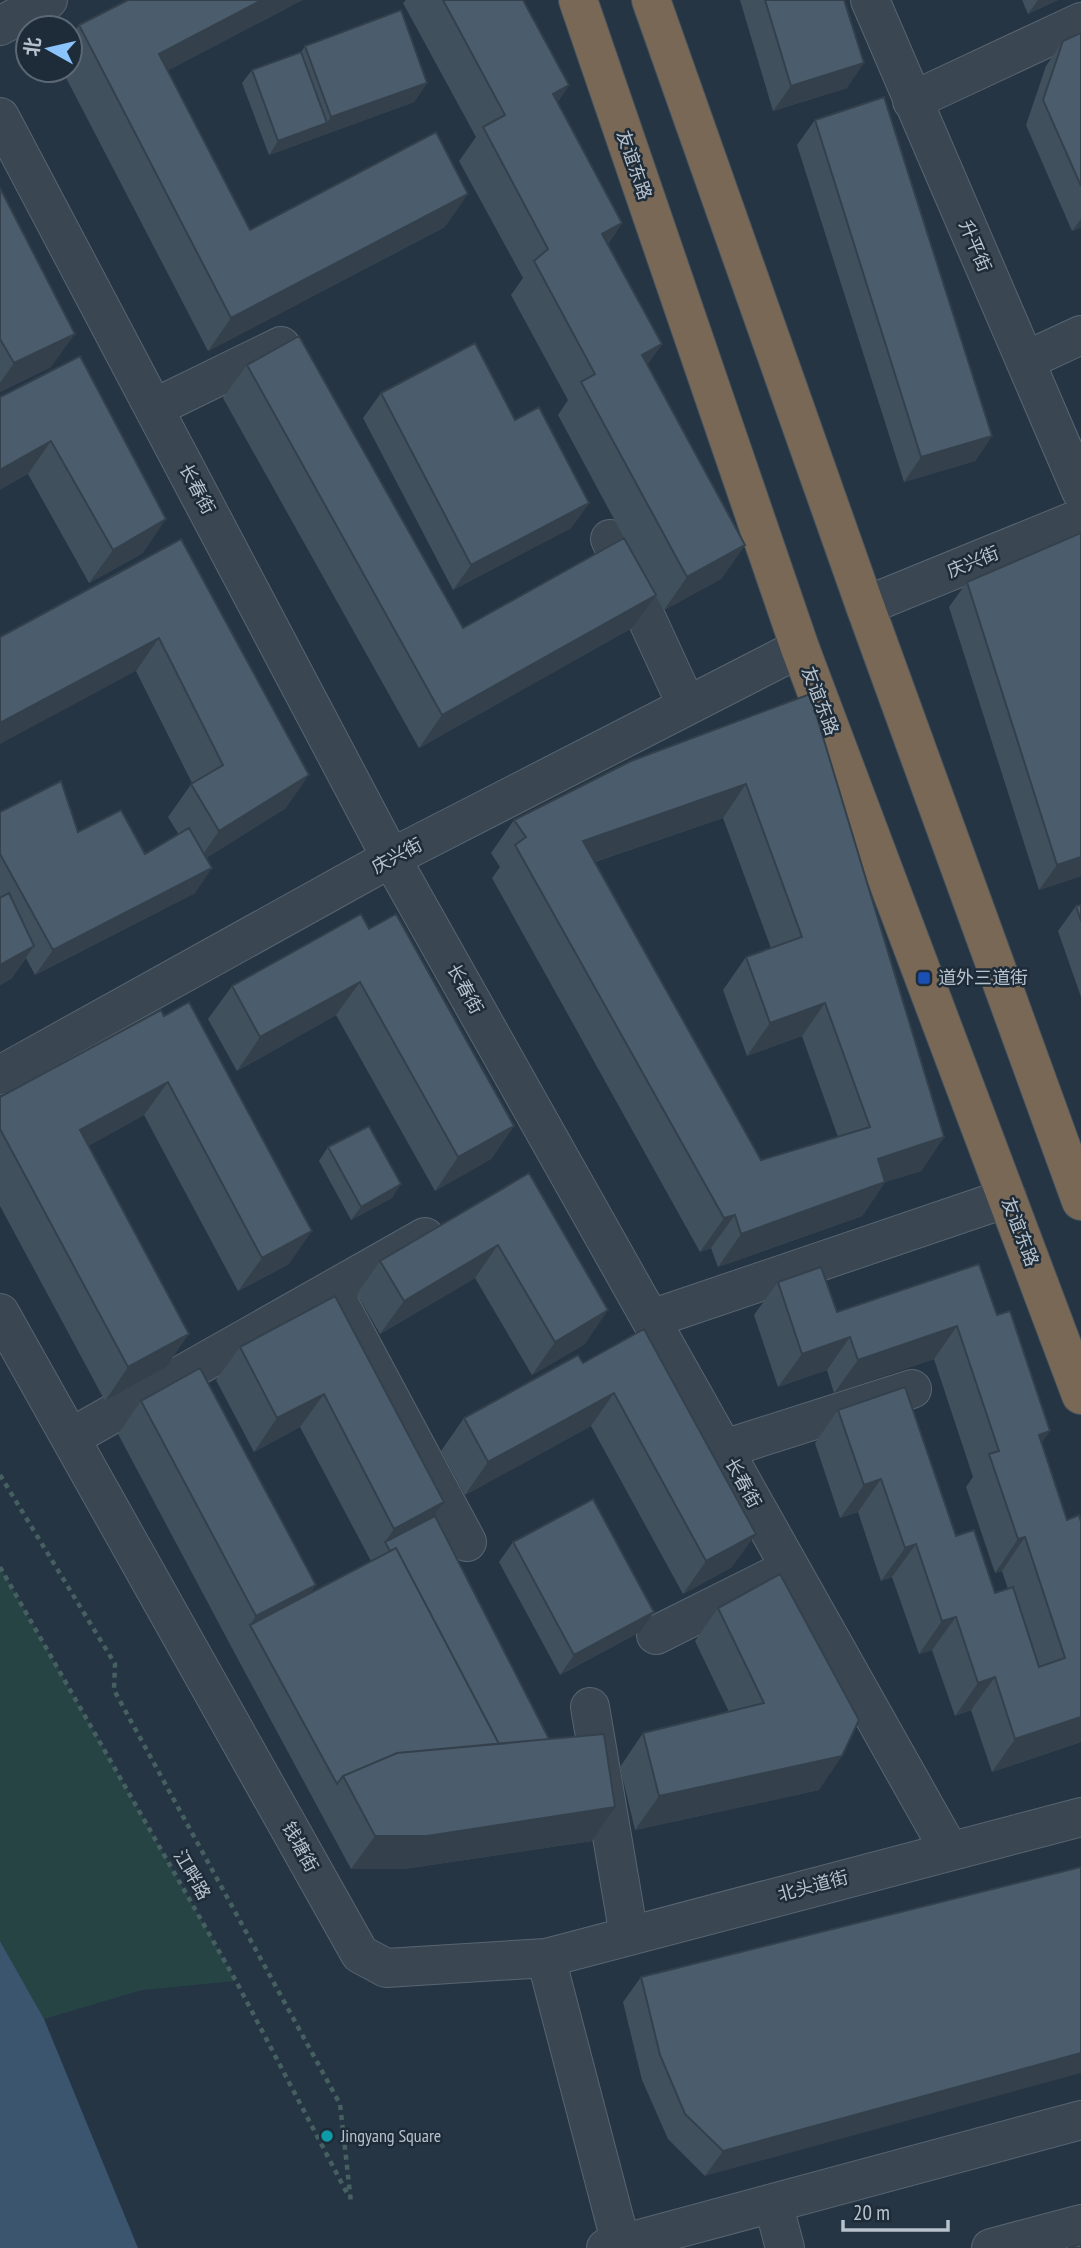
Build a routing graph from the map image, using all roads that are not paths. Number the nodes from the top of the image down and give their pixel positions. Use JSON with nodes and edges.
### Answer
{"nodes":[{"id":1,"x":48,"y":0,"type":"edge"},
{"id":2,"x":578,"y":0,"type":"edge"},
{"id":3,"x":651,"y":0,"type":"edge"},
{"id":4,"x":870,"y":0,"type":"edge"},
{"id":5,"x":1081,"y":22,"type":"edge"},
{"id":6,"x":0,"y":26,"type":"edge"},
{"id":7,"x":912,"y":102,"type":"junction"},
{"id":8,"x":0,"y":117,"type":"edge"},
{"id":9,"x":1081,"y":335,"type":"edge"},
{"id":10,"x":281,"y":346,"type":"edge"},
{"id":11,"x":1025,"y":361,"type":"junction"},
{"id":12,"x":154,"y":408,"type":"junction"},
{"id":13,"x":1081,"y":491,"type":"edge"},
{"id":14,"x":1081,"y":518,"type":"edge"},
{"id":15,"x":610,"y":539,"type":"dead end"},
{"id":16,"x":864,"y":606,"type":"junction"},
{"id":17,"x":800,"y":648,"type":"junction"},
{"id":18,"x":687,"y":706,"type":"junction"},
{"id":19,"x":391,"y":858,"type":"junction"},
{"id":20,"x":163,"y":985,"type":"junction"},
{"id":21,"x":182,"y":1020,"type":"edge"},
{"id":22,"x":0,"y":1075,"type":"edge"},
{"id":23,"x":561,"y":1160,"type":"junction"},
{"id":24,"x":526,"y":1180,"type":"edge"},
{"id":25,"x":1007,"y":1198,"type":"junction"},
{"id":26,"x":1081,"y":1202,"type":"edge"},
{"id":27,"x":457,"y":1219,"type":"edge"},
{"id":28,"x":332,"y":1290,"type":"junction"},
{"id":29,"x":0,"y":1313,"type":"edge"},
{"id":30,"x":651,"y":1319,"type":"junction"},
{"id":31,"x":912,"y":1389,"type":"dead end"},
{"id":32,"x":1081,"y":1395,"type":"edge"},
{"id":33,"x":70,"y":1438,"type":"junction"},
{"id":34,"x":724,"y":1449,"type":"junction"},
{"id":35,"x":467,"y":1542,"type":"dead end"},
{"id":36,"x":790,"y":1568,"type":"junction"},
{"id":37,"x":656,"y":1635,"type":"edge"},
{"id":38,"x":590,"y":1707,"type":"dead end"},
{"id":39,"x":1081,"y":1817,"type":"edge"},
{"id":40,"x":949,"y":1850,"type":"junction"},
{"id":41,"x":629,"y":1936,"type":"junction"},
{"id":42,"x":546,"y":1958,"type":"junction"},
{"id":43,"x":1081,"y":2120,"type":"edge"},
{"id":44,"x":773,"y":2203,"type":"junction"},
{"id":45,"x":1081,"y":2224,"type":"edge"},
{"id":46,"x":616,"y":2247,"type":"edge"},
{"id":47,"x":785,"y":2248,"type":"edge"},
{"id":48,"x":990,"y":2248,"type":"edge"}],
"edges":[{"from":1,"to":6,"type":"street"},
{"from":2,"to":17,"type":"highway","name":"友谊东路"},
{"from":3,"to":16,"type":"highway"},
{"from":4,"to":7,"type":"street","name":"升平街"},
{"from":5,"to":7,"type":"street"},
{"from":7,"to":11,"type":"street","name":"升平街"},
{"from":8,"to":12,"type":"street","name":"长春街"},
{"from":9,"to":11,"type":"street"},
{"from":10,"to":12,"type":"street"},
{"from":11,"to":13,"type":"street","name":"升平街"},
{"from":12,"to":19,"type":"street","name":"长春街"},
{"from":14,"to":16,"type":"street","name":"庆兴街"},
{"from":15,"to":18,"type":"street"},
{"from":16,"to":26,"type":"highway"},
{"from":17,"to":18,"type":"street","name":"庆兴街"},
{"from":17,"to":25,"type":"highway","name":"友谊东路"},
{"from":18,"to":19,"type":"street","name":"庆兴街"},
{"from":19,"to":20,"type":"street","name":"庆兴街"},
{"from":19,"to":23,"type":"street","name":"长春街"},
{"from":20,"to":21,"type":"street"},
{"from":20,"to":22,"type":"street","name":"庆兴街"},
{"from":23,"to":24,"type":"street"},
{"from":23,"to":30,"type":"street","name":"长春街"},
{"from":25,"to":30,"type":"street"},
{"from":25,"to":32,"type":"highway","name":"友谊东路"},
{"from":27,"to":28,"type":"street"},
{"from":28,"to":33,"type":"street"},
{"from":28,"to":35,"type":"street"},
{"from":29,"to":33,"type":"street","name":"钱塘街"},
{"from":30,"to":34,"type":"street","name":"长春街"},
{"from":31,"to":34,"type":"street"},
{"from":33,"to":42,"type":"street","name":"钱塘街"},
{"from":34,"to":36,"type":"street","name":"长春街"},
{"from":36,"to":37,"type":"street"},
{"from":36,"to":40,"type":"street","name":"长春街"},
{"from":38,"to":41,"type":"street"},
{"from":39,"to":40,"type":"street","name":"北头道街"},
{"from":40,"to":41,"type":"street","name":"北头道街"},
{"from":41,"to":42,"type":"street","name":"北头道街"},
{"from":42,"to":46,"type":"street"},
{"from":43,"to":44,"type":"street"},
{"from":44,"to":46,"type":"street"},
{"from":44,"to":47,"type":"street"},
{"from":45,"to":48,"type":"street"}]}
